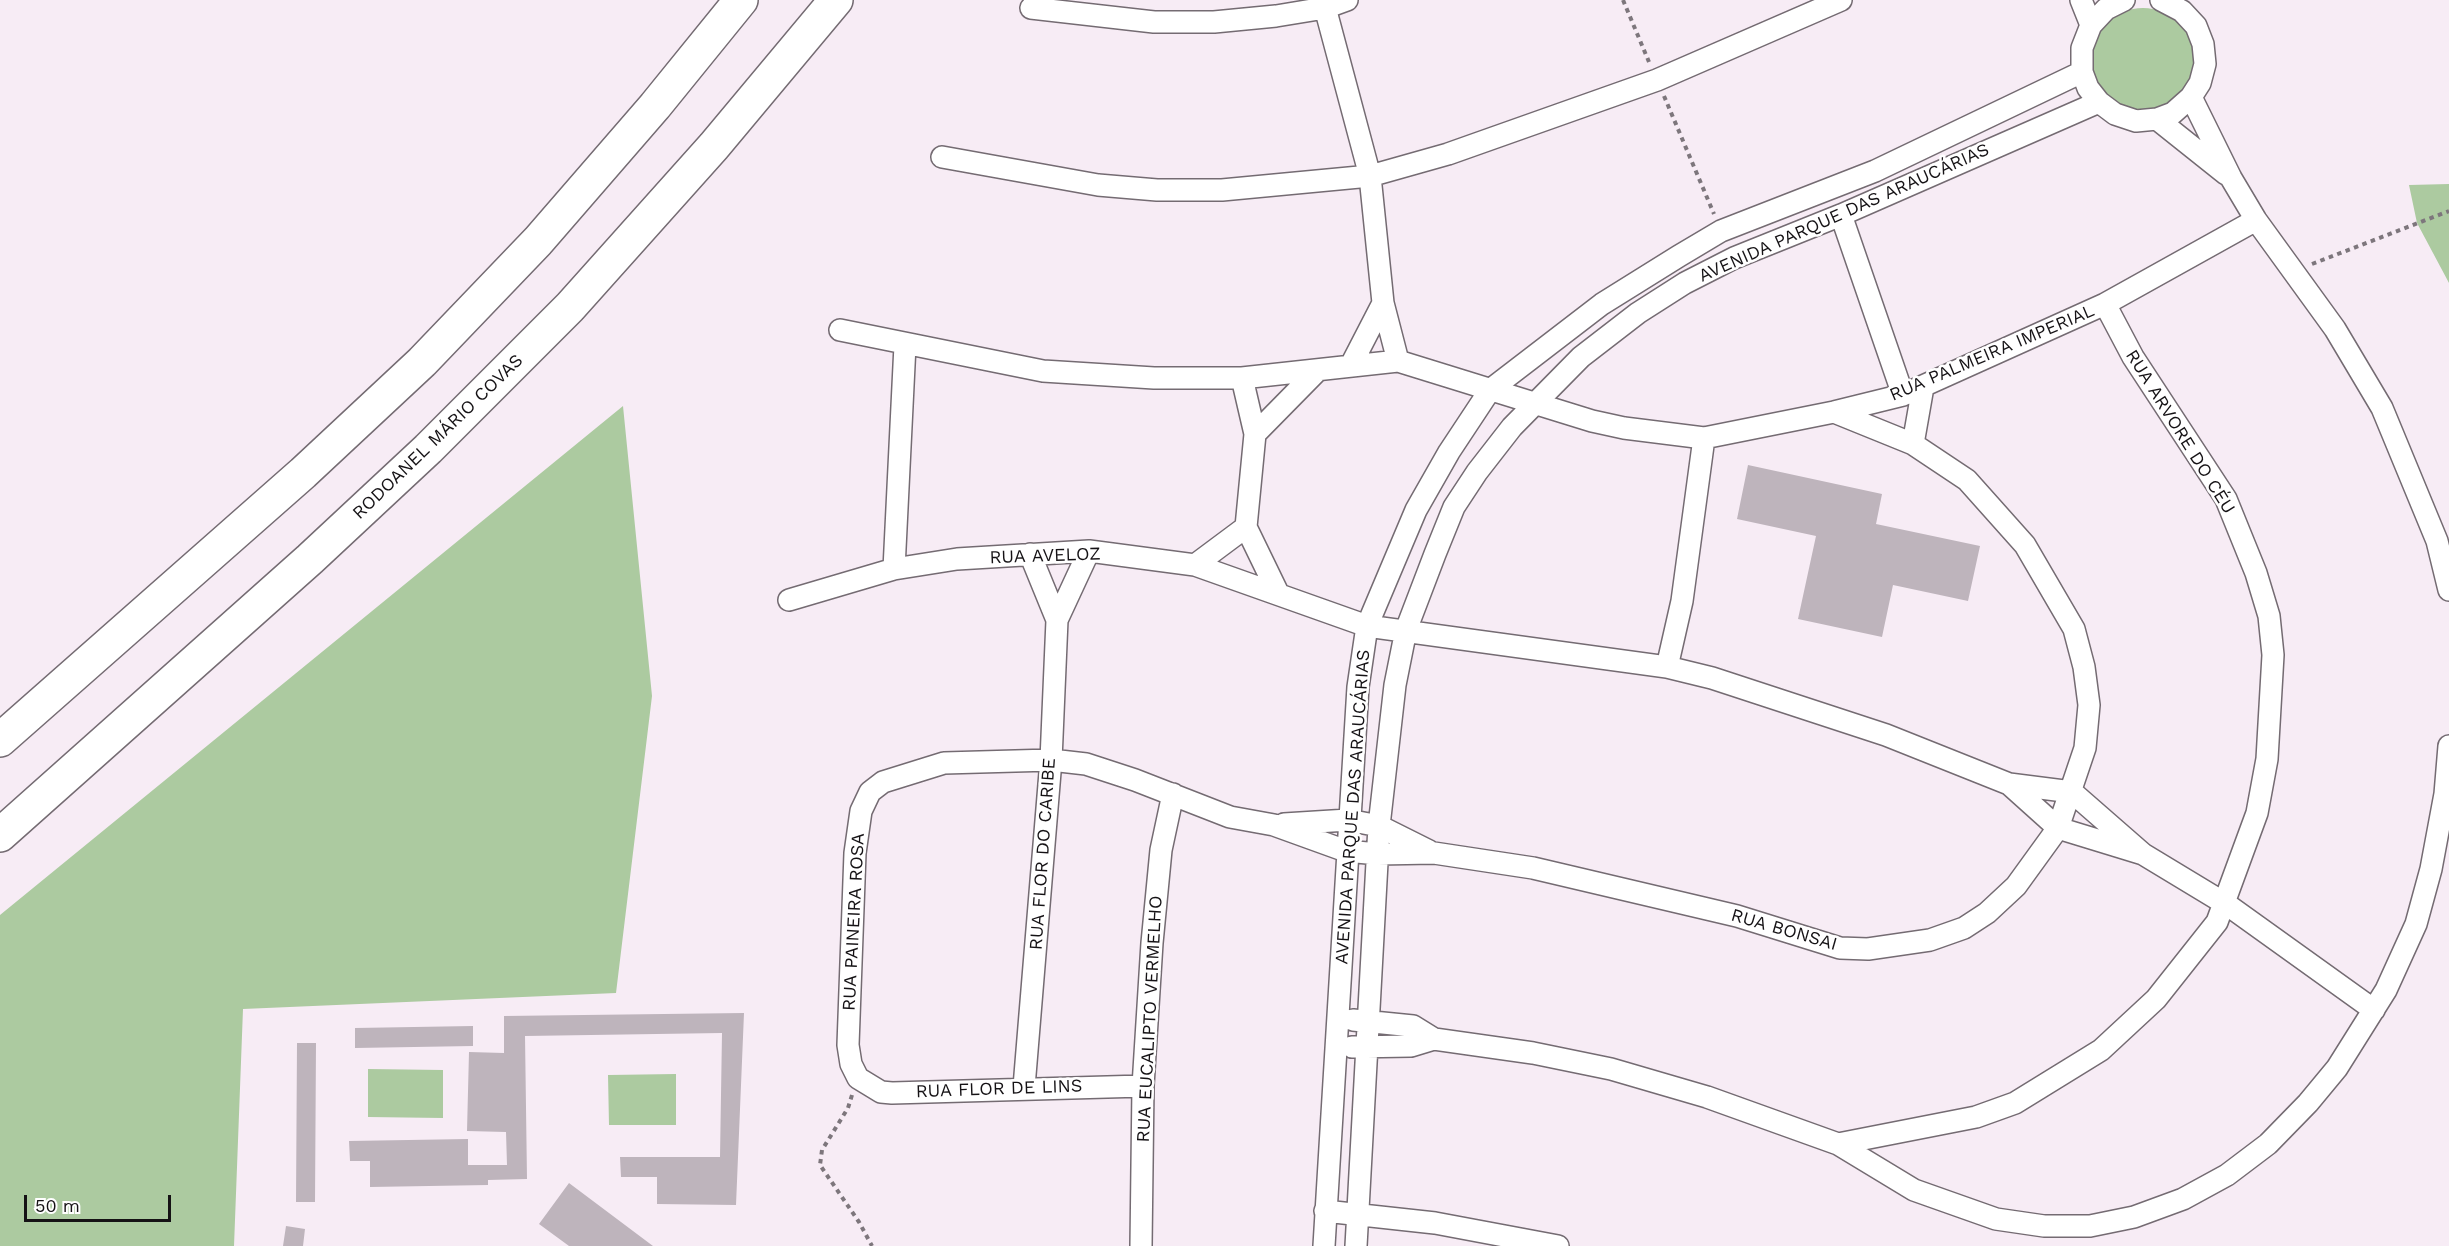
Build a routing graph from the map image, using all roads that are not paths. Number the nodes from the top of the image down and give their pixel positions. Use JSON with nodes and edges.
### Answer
{"nodes":[{"id":1,"x":741,"y":0,"type":"edge"},
{"id":2,"x":836,"y":0,"type":"edge"},
{"id":3,"x":1347,"y":0,"type":"edge"},
{"id":4,"x":1841,"y":0,"type":"edge"},
{"id":5,"x":2081,"y":0,"type":"edge"},
{"id":6,"x":2124,"y":0,"type":"edge"},
{"id":7,"x":2161,"y":0,"type":"edge"},
{"id":8,"x":1324,"y":4,"type":"edge"},
{"id":9,"x":1031,"y":8,"type":"dead end"},
{"id":10,"x":2091,"y":25,"type":"junction"},
{"id":11,"x":2082,"y":72,"type":"junction"},
{"id":12,"x":2191,"y":97,"type":"junction"},
{"id":13,"x":2098,"y":102,"type":"junction"},
{"id":14,"x":2157,"y":119,"type":"junction"},
{"id":15,"x":942,"y":157,"type":"dead end"},
{"id":16,"x":1370,"y":176,"type":"junction"},
{"id":17,"x":2231,"y":178,"type":"junction"},
{"id":18,"x":1841,"y":215,"type":"junction"},
{"id":19,"x":2256,"y":220,"type":"junction"},
{"id":20,"x":1383,"y":303,"type":"junction"},
{"id":21,"x":2105,"y":304,"type":"junction"},
{"id":22,"x":840,"y":330,"type":"dead end"},
{"id":23,"x":905,"y":345,"type":"junction"},
{"id":24,"x":1398,"y":361,"type":"junction"},
{"id":25,"x":1351,"y":365,"type":"junction"},
{"id":26,"x":1317,"y":371,"type":"junction"},
{"id":27,"x":1242,"y":378,"type":"junction"},
{"id":28,"x":1923,"y":387,"type":"junction"},
{"id":29,"x":1490,"y":390,"type":"junction"},
{"id":30,"x":1904,"y":395,"type":"junction"},
{"id":31,"x":1534,"y":403,"type":"junction"},
{"id":32,"x":1834,"y":412,"type":"junction"},
{"id":33,"x":1255,"y":434,"type":"junction"},
{"id":34,"x":1704,"y":438,"type":"junction"},
{"id":35,"x":1913,"y":444,"type":"junction"},
{"id":36,"x":1246,"y":528,"type":"junction"},
{"id":37,"x":1089,"y":551,"type":"junction"},
{"id":38,"x":1030,"y":554,"type":"junction"},
{"id":39,"x":1195,"y":565,"type":"junction"},
{"id":40,"x":894,"y":569,"type":"junction"},
{"id":41,"x":2449,"y":590,"type":"edge"},
{"id":42,"x":1278,"y":593,"type":"junction"},
{"id":43,"x":789,"y":600,"type":"dead end"},
{"id":44,"x":1058,"y":620,"type":"junction"},
{"id":45,"x":1368,"y":626,"type":"junction"},
{"id":46,"x":1407,"y":630,"type":"junction"},
{"id":47,"x":1667,"y":667,"type":"junction"},
{"id":48,"x":0,"y":740,"type":"edge"},
{"id":49,"x":2449,"y":746,"type":"edge"},
{"id":50,"x":1051,"y":760,"type":"junction"},
{"id":51,"x":2009,"y":784,"type":"junction"},
{"id":52,"x":2072,"y":792,"type":"junction"},
{"id":53,"x":1173,"y":794,"type":"junction"},
{"id":54,"x":1348,"y":820,"type":"junction"},
{"id":55,"x":1274,"y":825,"type":"junction"},
{"id":56,"x":1378,"y":826,"type":"junction"},
{"id":57,"x":2058,"y":828,"type":"junction"},
{"id":58,"x":0,"y":835,"type":"edge"},
{"id":59,"x":1346,"y":850,"type":"junction"},
{"id":60,"x":1434,"y":853,"type":"junction"},
{"id":61,"x":1378,"y":854,"type":"junction"},
{"id":62,"x":2143,"y":854,"type":"junction"},
{"id":63,"x":2224,"y":904,"type":"junction"},
{"id":64,"x":2374,"y":1010,"type":"junction"},
{"id":65,"x":1338,"y":1019,"type":"junction"},
{"id":66,"x":1366,"y":1021,"type":"junction"},
{"id":67,"x":1434,"y":1039,"type":"junction"},
{"id":68,"x":1336,"y":1046,"type":"junction"},
{"id":69,"x":1365,"y":1048,"type":"junction"},
{"id":70,"x":858,"y":1077,"type":"joint"},
{"id":71,"x":1143,"y":1086,"type":"junction"},
{"id":72,"x":1024,"y":1087,"type":"junction"},
{"id":73,"x":1838,"y":1144,"type":"junction"},
{"id":74,"x":1326,"y":1210,"type":"junction"},
{"id":75,"x":1358,"y":1214,"type":"junction"},
{"id":76,"x":1141,"y":1246,"type":"edge"},
{"id":77,"x":1324,"y":1246,"type":"edge"},
{"id":78,"x":1356,"y":1246,"type":"edge"},
{"id":79,"x":1558,"y":1246,"type":"edge"}],
"edges":[{"from":1,"to":48,"type":"highway"},
{"from":2,"to":58,"type":"highway","name":"RODOANEL MÁRIO COVAS"},
{"from":3,"to":8,"type":"street"},
{"from":4,"to":16,"type":"street"},
{"from":5,"to":10,"type":"street"},
{"from":6,"to":10,"type":"street"},
{"from":7,"to":12,"type":"street"},
{"from":8,"to":9,"type":"street"},
{"from":8,"to":16,"type":"street"},
{"from":10,"to":11,"type":"street"},
{"from":11,"to":13,"type":"street"},
{"from":11,"to":29,"type":"street","name":"AVENIDA PARQUE DAS ARAUCÁRIAS"},
{"from":12,"to":14,"type":"street"},
{"from":12,"to":17,"type":"street"},
{"from":13,"to":14,"type":"street"},
{"from":13,"to":18,"type":"street","name":"AVENIDA PARQUE DAS ARAUCÁRIAS"},
{"from":14,"to":17,"type":"street"},
{"from":15,"to":16,"type":"street"},
{"from":16,"to":20,"type":"street"},
{"from":17,"to":19,"type":"street"},
{"from":18,"to":30,"type":"street"},
{"from":18,"to":31,"type":"street","name":"AVENIDA PARQUE DAS ARAUCÁRIAS"},
{"from":19,"to":21,"type":"street","name":"RUA PALMEIRA IMPERIAL"},
{"from":19,"to":41,"type":"street"},
{"from":20,"to":24,"type":"street"},
{"from":20,"to":25,"type":"street"},
{"from":21,"to":28,"type":"street","name":"RUA PALMEIRA IMPERIAL"},
{"from":21,"to":63,"type":"street","name":"RUA ARVORE DO CÉU"},
{"from":22,"to":23,"type":"street"},
{"from":23,"to":27,"type":"street"},
{"from":23,"to":40,"type":"street"},
{"from":24,"to":25,"type":"street"},
{"from":24,"to":29,"type":"street","name":"RUA PALMEIRA IMPERIAL"},
{"from":25,"to":26,"type":"street"},
{"from":26,"to":27,"type":"street"},
{"from":26,"to":33,"type":"street"},
{"from":27,"to":33,"type":"street"},
{"from":28,"to":30,"type":"street","name":"RUA PALMEIRA IMPERIAL"},
{"from":28,"to":35,"type":"street"},
{"from":29,"to":31,"type":"street","name":"RUA PALMEIRA IMPERIAL"},
{"from":29,"to":45,"type":"street","name":"AVENIDA PARQUE DAS ARAUCÁRIAS"},
{"from":30,"to":32,"type":"street","name":"RUA PALMEIRA IMPERIAL"},
{"from":31,"to":34,"type":"street","name":"RUA PALMEIRA IMPERIAL"},
{"from":31,"to":46,"type":"street","name":"AVENIDA PARQUE DAS ARAUCÁRIAS"},
{"from":32,"to":34,"type":"street","name":"RUA PALMEIRA IMPERIAL"},
{"from":32,"to":35,"type":"street","name":"RUA BONSAI"},
{"from":33,"to":36,"type":"street"},
{"from":34,"to":47,"type":"street"},
{"from":35,"to":52,"type":"street","name":"RUA BONSAI"},
{"from":36,"to":39,"type":"street"},
{"from":36,"to":42,"type":"street"},
{"from":37,"to":38,"type":"street","name":"RUA AVELOZ"},
{"from":37,"to":39,"type":"street","name":"RUA AVELOZ"},
{"from":37,"to":44,"type":"street"},
{"from":38,"to":40,"type":"street","name":"RUA AVELOZ"},
{"from":38,"to":44,"type":"street"},
{"from":39,"to":42,"type":"street","name":"RUA AVELOZ"},
{"from":40,"to":43,"type":"street","name":"RUA AVELOZ"},
{"from":42,"to":45,"type":"street","name":"RUA AVELOZ"},
{"from":44,"to":50,"type":"street","name":"RUA FLOR DO CARIBE"},
{"from":45,"to":46,"type":"street","name":"RUA AVELOZ"},
{"from":45,"to":54,"type":"street","name":"AVENIDA PARQUE DAS ARAUCÁRIAS"},
{"from":46,"to":47,"type":"street","name":"RUA AVELOZ"},
{"from":46,"to":56,"type":"street","name":"AVENIDA PARQUE DAS ARAUCÁRIAS"},
{"from":47,"to":51,"type":"street","name":"RUA AVELOZ"},
{"from":49,"to":64,"type":"street"},
{"from":50,"to":53,"type":"street","name":"RUA PAINEIRA ROSA"},
{"from":50,"to":70,"type":"street","name":"RUA PAINEIRA ROSA"},
{"from":50,"to":72,"type":"street","name":"RUA FLOR DO CARIBE"},
{"from":51,"to":52,"type":"street"},
{"from":51,"to":57,"type":"street"},
{"from":52,"to":57,"type":"street","name":"RUA BONSAI"},
{"from":52,"to":62,"type":"street"},
{"from":53,"to":55,"type":"street","name":"RUA PAINEIRA ROSA"},
{"from":53,"to":71,"type":"street","name":"RUA EUCALIPTO VERMELHO"},
{"from":54,"to":55,"type":"street"},
{"from":54,"to":56,"type":"street"},
{"from":54,"to":59,"type":"street","name":"AVENIDA PARQUE DAS ARAUCÁRIAS"},
{"from":55,"to":59,"type":"street"},
{"from":56,"to":60,"type":"street"},
{"from":56,"to":61,"type":"street","name":"AVENIDA PARQUE DAS ARAUCÁRIAS"},
{"from":57,"to":60,"type":"street","name":"RUA BONSAI"},
{"from":57,"to":62,"type":"street"},
{"from":59,"to":61,"type":"street"},
{"from":59,"to":65,"type":"street","name":"AVENIDA PARQUE DAS ARAUCÁRIAS"},
{"from":60,"to":61,"type":"street"},
{"from":61,"to":66,"type":"street","name":"AVENIDA PARQUE DAS ARAUCÁRIAS"},
{"from":62,"to":63,"type":"street"},
{"from":63,"to":64,"type":"street"},
{"from":63,"to":73,"type":"street","name":"RUA ARVORE DO CÉU"},
{"from":64,"to":73,"type":"street"},
{"from":65,"to":66,"type":"street"},
{"from":65,"to":68,"type":"street","name":"AVENIDA PARQUE DAS ARAUCÁRIAS"},
{"from":66,"to":67,"type":"street"},
{"from":66,"to":69,"type":"street","name":"AVENIDA PARQUE DAS ARAUCÁRIAS"},
{"from":67,"to":69,"type":"street"},
{"from":67,"to":73,"type":"street"},
{"from":68,"to":69,"type":"street"},
{"from":68,"to":74,"type":"street","name":"AVENIDA PARQUE DAS ARAUCÁRIAS"},
{"from":69,"to":75,"type":"street","name":"AVENIDA PARQUE DAS ARAUCÁRIAS"},
{"from":70,"to":72,"type":"street","name":"RUA FLOR DE LINS"},
{"from":71,"to":72,"type":"street","name":"RUA FLOR DE LINS"},
{"from":71,"to":76,"type":"street","name":"RUA EUCALIPTO VERMELHO"},
{"from":74,"to":75,"type":"street"},
{"from":74,"to":77,"type":"street","name":"AVENIDA PARQUE DAS ARAUCÁRIAS"},
{"from":75,"to":78,"type":"street","name":"AVENIDA PARQUE DAS ARAUCÁRIAS"},
{"from":75,"to":79,"type":"street"}]}
